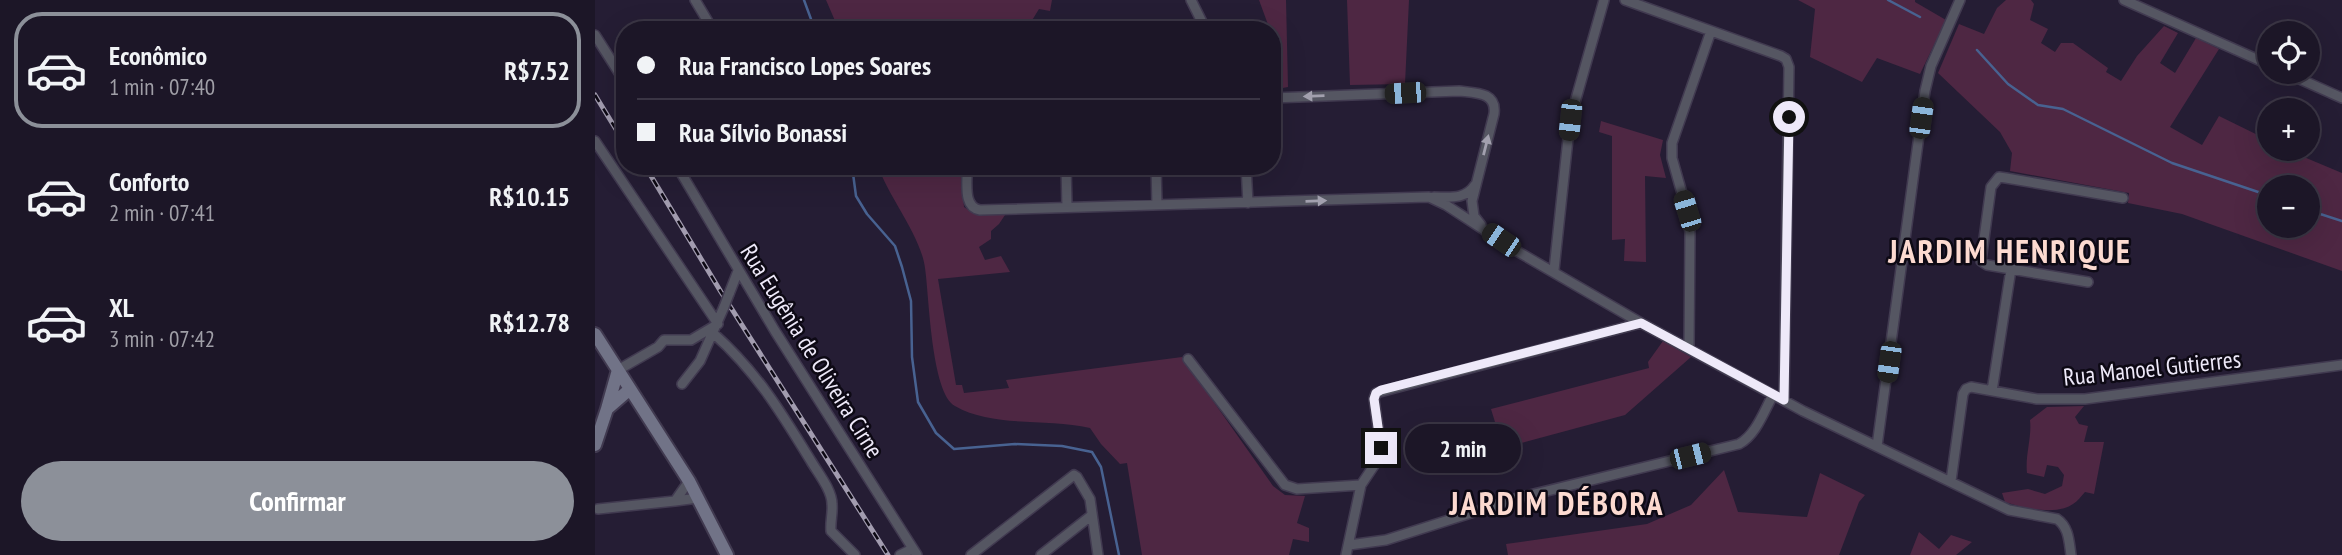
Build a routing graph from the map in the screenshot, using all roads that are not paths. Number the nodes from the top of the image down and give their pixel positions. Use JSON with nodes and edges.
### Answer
{"nodes":[{"id":1,"x":695,"y":0,"type":"edge"},
{"id":2,"x":1191,"y":0,"type":"edge"},
{"id":3,"x":1604,"y":0,"type":"edge"},
{"id":4,"x":1625,"y":0,"type":"edge"},
{"id":5,"x":1960,"y":0,"type":"edge"},
{"id":6,"x":2124,"y":0,"type":"edge"},
{"id":7,"x":708,"y":21,"type":"edge"},
{"id":8,"x":1202,"y":21,"type":"edge"},
{"id":9,"x":1711,"y":31,"type":"junction"},
{"id":10,"x":595,"y":35,"type":"edge"},
{"id":11,"x":2257,"y":59,"type":"edge"},
{"id":12,"x":616,"y":68,"type":"edge"},
{"id":13,"x":2311,"y":84,"type":"edge"},
{"id":14,"x":1281,"y":98,"type":"edge"},
{"id":15,"x":2342,"y":98,"type":"edge"},
{"id":16,"x":595,"y":141,"type":"edge"},
{"id":17,"x":616,"y":172,"type":"edge"},
{"id":18,"x":618,"y":175,"type":"edge"},
{"id":19,"x":682,"y":175,"type":"edge"},
{"id":20,"x":967,"y":175,"type":"edge"},
{"id":21,"x":1066,"y":175,"type":"edge"},
{"id":22,"x":1156,"y":175,"type":"edge"},
{"id":23,"x":1246,"y":175,"type":"edge"},
{"id":24,"x":1476,"y":182,"type":"junction"},
{"id":25,"x":1429,"y":197,"type":"junction"},
{"id":26,"x":2123,"y":198,"type":"dead end"},
{"id":27,"x":1248,"y":203,"type":"junction"},
{"id":28,"x":1157,"y":205,"type":"junction"},
{"id":29,"x":1067,"y":207,"type":"junction"},
{"id":30,"x":1487,"y":231,"type":"junction"},
{"id":31,"x":2011,"y":269,"type":"junction"},
{"id":32,"x":1554,"y":270,"type":"junction"},
{"id":33,"x":739,"y":271,"type":"junction"},
{"id":34,"x":2088,"y":282,"type":"dead end"},
{"id":35,"x":1641,"y":323,"type":"junction"},
{"id":36,"x":718,"y":324,"type":"junction"},
{"id":37,"x":713,"y":333,"type":"junction"},
{"id":38,"x":595,"y":334,"type":"edge"},
{"id":39,"x":1689,"y":347,"type":"junction"},
{"id":40,"x":1188,"y":359,"type":"dead end"},
{"id":41,"x":2342,"y":365,"type":"edge"},
{"id":42,"x":618,"y":370,"type":"junction"},
{"id":43,"x":682,"y":384,"type":"dead end"},
{"id":44,"x":630,"y":389,"type":"junction"},
{"id":45,"x":1992,"y":391,"type":"junction"},
{"id":46,"x":1773,"y":395,"type":"junction"},
{"id":47,"x":1784,"y":400,"type":"junction"},
{"id":48,"x":607,"y":409,"type":"junction"},
{"id":49,"x":595,"y":445,"type":"edge"},
{"id":50,"x":1877,"y":446,"type":"junction"},
{"id":51,"x":689,"y":481,"type":"junction"},
{"id":52,"x":1951,"y":481,"type":"junction"},
{"id":53,"x":1361,"y":485,"type":"junction"},
{"id":54,"x":698,"y":498,"type":"junction"},
{"id":55,"x":675,"y":501,"type":"junction"},
{"id":56,"x":596,"y":508,"type":"edge"},
{"id":57,"x":1092,"y":515,"type":"junction"},
{"id":58,"x":1348,"y":550,"type":"edge"},
{"id":59,"x":914,"y":552,"type":"edge"},
{"id":60,"x":727,"y":555,"type":"edge"},
{"id":61,"x":855,"y":555,"type":"edge"},
{"id":62,"x":900,"y":555,"type":"edge"},
{"id":63,"x":971,"y":555,"type":"edge"},
{"id":64,"x":1041,"y":555,"type":"edge"},
{"id":65,"x":1098,"y":555,"type":"edge"},
{"id":66,"x":2071,"y":555,"type":"edge"}],
"edges":[{"from":1,"to":7,"type":"street"},
{"from":2,"to":8,"type":"street"},
{"from":3,"to":32,"type":"street"},
{"from":4,"to":9,"type":"street"},
{"from":5,"to":50,"type":"street"},
{"from":6,"to":11,"type":"street"},
{"from":9,"to":39,"type":"street"},
{"from":9,"to":47,"type":"street"},
{"from":10,"to":12,"type":"street"},
{"from":13,"to":15,"type":"street"},
{"from":24,"to":14,"type":"street","one_way":true},
{"from":16,"to":17,"type":"street"},
{"from":18,"to":36,"type":"street"},
{"from":19,"to":33,"type":"street","name":"Rua Eugênia de Oliveira Cirne"},
{"from":20,"to":29,"type":"street"},
{"from":21,"to":29,"type":"street"},
{"from":22,"to":28,"type":"street"},
{"from":23,"to":27,"type":"street"},
{"from":24,"to":25,"type":"street"},
{"from":24,"to":30,"type":"street"},
{"from":27,"to":25,"type":"street","one_way":true},
{"from":25,"to":30,"type":"street"},
{"from":26,"to":31,"type":"street"},
{"from":27,"to":28,"type":"street"},
{"from":28,"to":29,"type":"street"},
{"from":30,"to":32,"type":"street"},
{"from":31,"to":34,"type":"street"},
{"from":31,"to":45,"type":"street"},
{"from":32,"to":35,"type":"street"},
{"from":33,"to":36,"type":"street","bridge":true},
{"from":33,"to":59,"type":"street","name":"Rua Eugênia de Oliveira Cirne"},
{"from":35,"to":39,"type":"street"},
{"from":35,"to":53,"type":"street"},
{"from":36,"to":37,"type":"street"},
{"from":36,"to":42,"type":"street"},
{"from":37,"to":43,"type":"street"},
{"from":37,"to":61,"type":"street"},
{"from":38,"to":42,"type":"street"},
{"from":39,"to":46,"type":"street"},
{"from":40,"to":53,"type":"street"},
{"from":41,"to":45,"type":"street","name":"Rua Manoel Gutierres"},
{"from":42,"to":44,"type":"street"},
{"from":42,"to":48,"type":"street"},
{"from":44,"to":48,"type":"street"},
{"from":44,"to":51,"type":"street"},
{"from":45,"to":52,"type":"street","name":"Rua Manoel Gutierres"},
{"from":46,"to":47,"type":"street"},
{"from":46,"to":58,"type":"street"},
{"from":47,"to":50,"type":"street"},
{"from":48,"to":49,"type":"street"},
{"from":50,"to":52,"type":"street"},
{"from":51,"to":54,"type":"street"},
{"from":51,"to":55,"type":"street"},
{"from":52,"to":66,"type":"street"},
{"from":53,"to":58,"type":"street"},
{"from":54,"to":55,"type":"street"},
{"from":54,"to":60,"type":"street"},
{"from":55,"to":56,"type":"street"},
{"from":57,"to":63,"type":"street"},
{"from":57,"to":64,"type":"street"},
{"from":57,"to":65,"type":"street"},
{"from":59,"to":62,"type":"street"}]}
